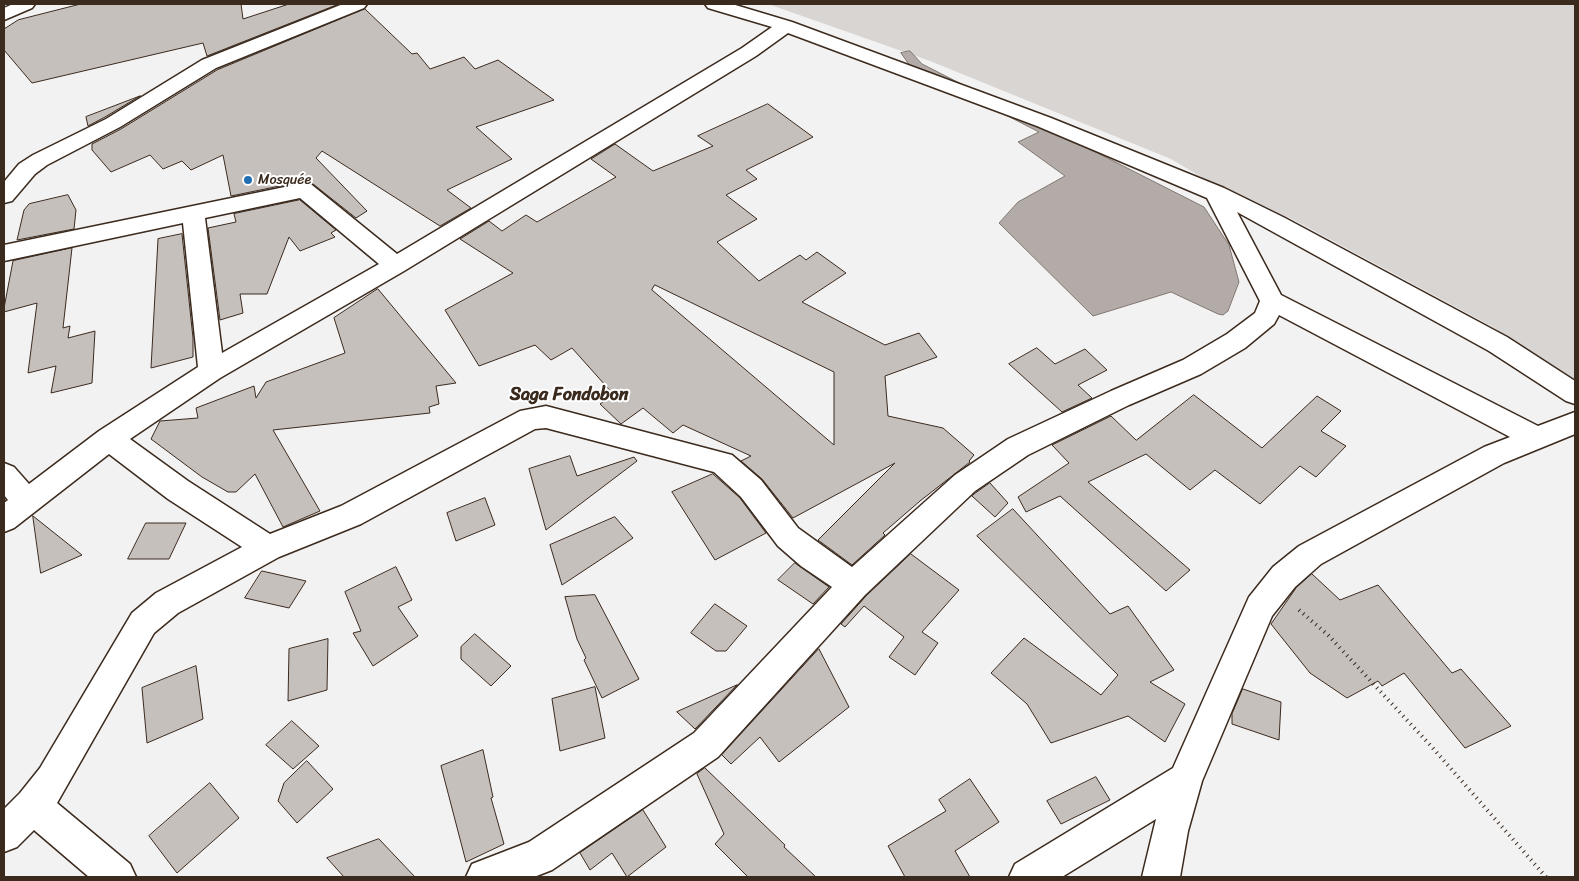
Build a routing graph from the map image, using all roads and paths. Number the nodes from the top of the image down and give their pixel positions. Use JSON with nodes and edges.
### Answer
{"nodes":[{"id":1,"x":26,"y":4,"type":"edge"},
{"id":2,"x":358,"y":4,"type":"edge"},
{"id":3,"x":714,"y":4,"type":"edge"},
{"id":4,"x":4,"y":15,"type":"edge"},
{"id":5,"x":786,"y":26,"type":"junction"},
{"id":6,"x":1216,"y":192,"type":"junction"},
{"id":7,"x":4,"y":196,"type":"edge"},
{"id":8,"x":194,"y":214,"type":"junction"},
{"id":9,"x":4,"y":253,"type":"edge"},
{"id":10,"x":396,"y":265,"type":"junction"},
{"id":11,"x":1272,"y":301,"type":"junction"},
{"id":12,"x":211,"y":371,"type":"junction"},
{"id":13,"x":1575,"y":394,"type":"edge"},
{"id":14,"x":1575,"y":423,"type":"edge"},
{"id":15,"x":1537,"y":438,"type":"junction"},
{"id":16,"x":109,"y":439,"type":"junction"},
{"id":17,"x":4,"y":475,"type":"edge"},
{"id":18,"x":26,"y":502,"type":"junction"},
{"id":19,"x":4,"y":519,"type":"edge"},
{"id":20,"x":268,"y":548,"type":"junction"},
{"id":21,"x":854,"y":585,"type":"junction"},
{"id":22,"x":1274,"y":589,"type":"junction"},
{"id":23,"x":1185,"y":780,"type":"junction"},
{"id":24,"x":33,"y":806,"type":"junction"},
{"id":25,"x":4,"y":834,"type":"edge"},
{"id":26,"x":508,"y":874,"type":"edge"},
{"id":27,"x":117,"y":877,"type":"edge"},
{"id":28,"x":1028,"y":877,"type":"edge"},
{"id":29,"x":1161,"y":877,"type":"edge"},
{"id":30,"x":1546,"y":877,"type":"edge"}],
"edges":[{"from":1,"to":4,"type":"street"},
{"from":2,"to":7,"type":"street"},
{"from":3,"to":5,"type":"street"},
{"from":5,"to":6,"type":"street"},
{"from":5,"to":10,"type":"street"},
{"from":6,"to":11,"type":"street"},
{"from":6,"to":13,"type":"street"},
{"from":8,"to":9,"type":"street"},
{"from":8,"to":10,"type":"street"},
{"from":8,"to":12,"type":"street"},
{"from":10,"to":12,"type":"street"},
{"from":11,"to":15,"type":"street"},
{"from":11,"to":21,"type":"street"},
{"from":12,"to":16,"type":"street"},
{"from":14,"to":15,"type":"street"},
{"from":15,"to":22,"type":"street"},
{"from":16,"to":18,"type":"street"},
{"from":16,"to":20,"type":"street"},
{"from":17,"to":18,"type":"street"},
{"from":18,"to":19,"type":"street"},
{"from":20,"to":21,"type":"street"},
{"from":20,"to":24,"type":"street"},
{"from":21,"to":26,"type":"street"},
{"from":22,"to":23,"type":"street"},
{"from":22,"to":30,"type":"path"},
{"from":23,"to":28,"type":"street"},
{"from":23,"to":29,"type":"street"},
{"from":24,"to":25,"type":"street"},
{"from":24,"to":27,"type":"street"}]}
